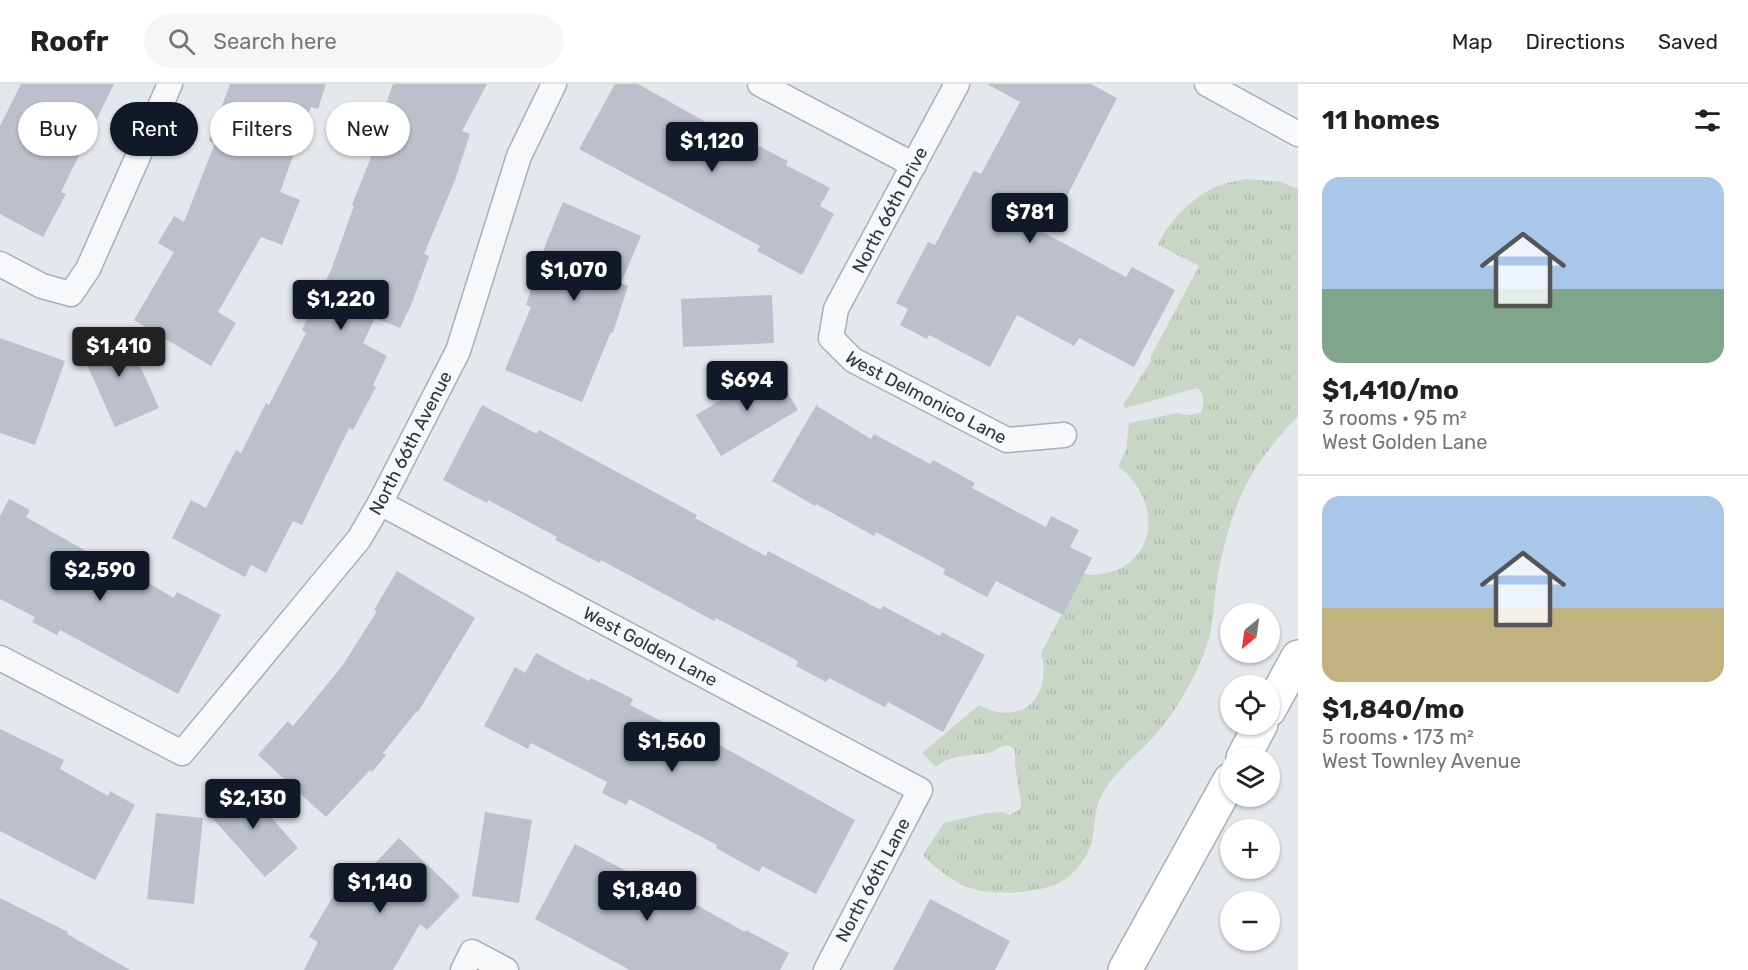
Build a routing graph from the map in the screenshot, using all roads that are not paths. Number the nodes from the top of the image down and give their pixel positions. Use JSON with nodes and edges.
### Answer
{"nodes":[{"id":1,"x":170,"y":84,"type":"edge"},
{"id":2,"x":554,"y":84,"type":"edge"},
{"id":3,"x":760,"y":84,"type":"edge"},
{"id":4,"x":957,"y":84,"type":"edge"},
{"id":5,"x":1206,"y":84,"type":"edge"},
{"id":6,"x":1298,"y":134,"type":"edge"},
{"id":7,"x":914,"y":165,"type":"junction"},
{"id":8,"x":0,"y":264,"type":"edge"},
{"id":9,"x":831,"y":338,"type":"joint"},
{"id":10,"x":1064,"y":435,"type":"dead end"},
{"id":11,"x":380,"y":503,"type":"junction"},
{"id":12,"x":1298,"y":657,"type":"edge"},
{"id":13,"x":0,"y":658,"type":"edge"},
{"id":14,"x":1280,"y":690,"type":"edge"},
{"id":15,"x":920,"y":790,"type":"joint"},
{"id":16,"x":1220,"y":798,"type":"edge"},
{"id":17,"x":468,"y":961,"type":"edge"},
{"id":18,"x":506,"y":970,"type":"edge"},
{"id":19,"x":826,"y":970,"type":"edge"},
{"id":20,"x":1125,"y":970,"type":"edge"}],
"edges":[{"from":1,"to":8,"type":"street"},
{"from":2,"to":11,"type":"street","name":"North 66th Avenue"},
{"from":3,"to":7,"type":"street"},
{"from":4,"to":7,"type":"street","name":"North 66th Drive"},
{"from":5,"to":6,"type":"street"},
{"from":7,"to":9,"type":"street","name":"North 66th Drive"},
{"from":9,"to":10,"type":"street","name":"West Delmonico Lane"},
{"from":11,"to":13,"type":"street","name":"North 66th Avenue"},
{"from":11,"to":15,"type":"street","name":"West Golden Lane"},
{"from":12,"to":14,"type":"main road"},
{"from":15,"to":19,"type":"street","name":"North 66th Lane"},
{"from":16,"to":20,"type":"main road"},
{"from":17,"to":18,"type":"street"}]}
